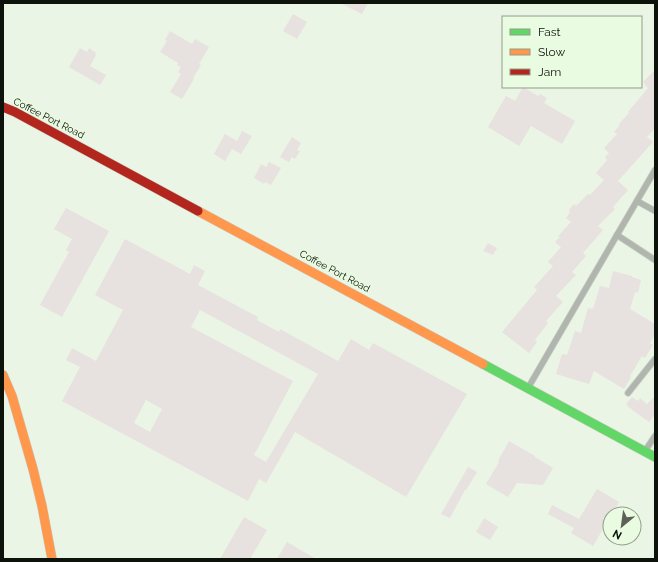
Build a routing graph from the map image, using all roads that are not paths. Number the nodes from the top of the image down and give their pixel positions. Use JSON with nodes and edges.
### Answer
{"nodes":[{"id":1,"x":3,"y":107,"type":"edge"},
{"id":2,"x":655,"y":170,"type":"edge"},
{"id":3,"x":637,"y":201,"type":"junction"},
{"id":4,"x":655,"y":211,"type":"edge"},
{"id":5,"x":617,"y":235,"type":"junction"},
{"id":6,"x":655,"y":260,"type":"edge"},
{"id":7,"x":655,"y":358,"type":"edge"},
{"id":8,"x":4,"y":378,"type":"edge"},
{"id":9,"x":528,"y":388,"type":"junction"},
{"id":10,"x":628,"y":393,"type":"dead end"},
{"id":11,"x":655,"y":436,"type":"edge"},
{"id":12,"x":645,"y":451,"type":"junction"},
{"id":13,"x":655,"y":457,"type":"edge"},
{"id":14,"x":52,"y":559,"type":"edge"}],
"edges":[{"from":1,"to":9,"type":"street","name":"Coffee Port Road"},
{"from":2,"to":3,"type":"lane"},
{"from":3,"to":4,"type":"lane"},
{"from":3,"to":5,"type":"lane"},
{"from":5,"to":6,"type":"lane"},
{"from":5,"to":9,"type":"lane"},
{"from":7,"to":10,"type":"lane"},
{"from":8,"to":14,"type":"street"},
{"from":9,"to":12,"type":"street","name":"Coffee Port Road"},
{"from":11,"to":12,"type":"lane"},
{"from":12,"to":13,"type":"street","name":"Coffee Port Road"}]}
